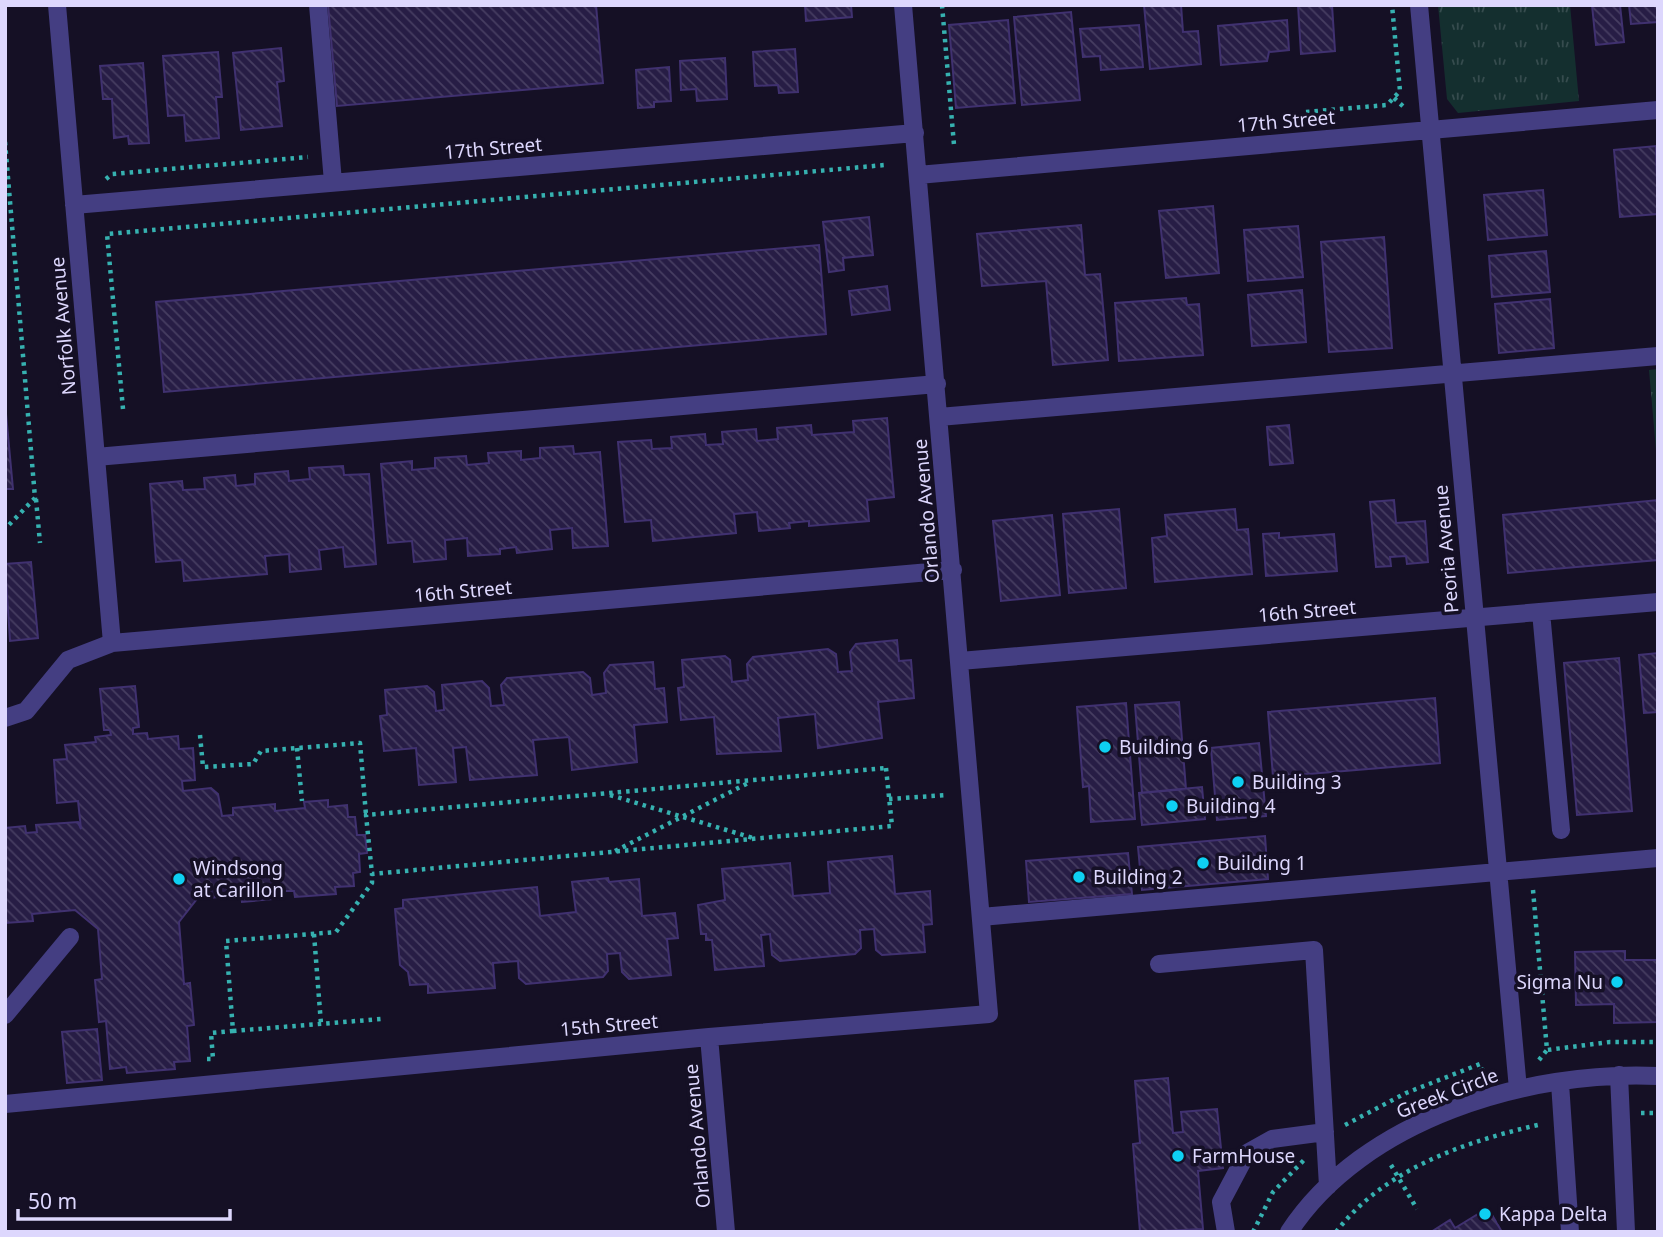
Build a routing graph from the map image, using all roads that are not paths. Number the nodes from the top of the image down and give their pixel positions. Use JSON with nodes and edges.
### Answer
{"nodes":[{"id":1,"x":57,"y":5,"type":"edge"},
{"id":2,"x":318,"y":5,"type":"edge"},
{"id":3,"x":903,"y":5,"type":"edge"},
{"id":4,"x":1419,"y":5,"type":"edge"},
{"id":5,"x":1658,"y":110,"type":"edge"},
{"id":6,"x":1430,"y":130,"type":"junction"},
{"id":7,"x":915,"y":133,"type":"junction"},
{"id":8,"x":918,"y":175,"type":"junction"},
{"id":9,"x":333,"y":183,"type":"junction"},
{"id":10,"x":74,"y":205,"type":"junction"},
{"id":11,"x":1658,"y":356,"type":"edge"},
{"id":12,"x":1452,"y":375,"type":"junction"},
{"id":13,"x":936,"y":384,"type":"junction"},
{"id":14,"x":939,"y":417,"type":"junction"},
{"id":15,"x":96,"y":457,"type":"junction"},
{"id":16,"x":953,"y":570,"type":"junction"},
{"id":17,"x":1658,"y":602,"type":"edge"},
{"id":18,"x":1541,"y":612,"type":"junction"},
{"id":19,"x":1473,"y":618,"type":"junction"},
{"id":20,"x":112,"y":643,"type":"junction"},
{"id":21,"x":960,"y":661,"type":"junction"},
{"id":22,"x":5,"y":718,"type":"edge"},
{"id":23,"x":1561,"y":830,"type":"dead end"},
{"id":24,"x":1658,"y":858,"type":"edge"},
{"id":25,"x":1497,"y":872,"type":"junction"},
{"id":26,"x":981,"y":918,"type":"junction"},
{"id":27,"x":70,"y":937,"type":"dead end"},
{"id":28,"x":1159,"y":964,"type":"dead end"},
{"id":29,"x":989,"y":1014,"type":"joint"},
{"id":30,"x":5,"y":1015,"type":"edge"},
{"id":31,"x":709,"y":1037,"type":"junction"},
{"id":32,"x":1619,"y":1075,"type":"junction"},
{"id":33,"x":1658,"y":1076,"type":"edge"},
{"id":34,"x":1560,"y":1083,"type":"junction"},
{"id":35,"x":1518,"y":1089,"type":"junction"},
{"id":36,"x":5,"y":1104,"type":"edge"},
{"id":37,"x":1325,"y":1136,"type":"junction"},
{"id":38,"x":1328,"y":1186,"type":"junction"},
{"id":39,"x":726,"y":1232,"type":"edge"},
{"id":40,"x":1226,"y":1232,"type":"edge"},
{"id":41,"x":1289,"y":1232,"type":"edge"},
{"id":42,"x":1570,"y":1232,"type":"edge"},
{"id":43,"x":1626,"y":1232,"type":"edge"}],
"edges":[{"from":1,"to":10,"type":"street","name":"Norfolk Avenue"},
{"from":2,"to":9,"type":"street"},
{"from":3,"to":7,"type":"street","name":"Orlando Avenue"},
{"from":4,"to":6,"type":"street","name":"Peoria Avenue"},
{"from":5,"to":6,"type":"street","name":"17th Street"},
{"from":6,"to":8,"type":"street","name":"17th Street"},
{"from":6,"to":12,"type":"street","name":"Peoria Avenue"},
{"from":7,"to":8,"type":"street","name":"Orlando Avenue"},
{"from":7,"to":9,"type":"street","name":"17th Street"},
{"from":8,"to":13,"type":"street","name":"Orlando Avenue"},
{"from":9,"to":10,"type":"street","name":"17th Street"},
{"from":10,"to":15,"type":"street","name":"Norfolk Avenue"},
{"from":11,"to":12,"type":"street"},
{"from":12,"to":14,"type":"street"},
{"from":12,"to":19,"type":"street","name":"Peoria Avenue"},
{"from":13,"to":14,"type":"street","name":"Orlando Avenue"},
{"from":13,"to":15,"type":"street"},
{"from":14,"to":16,"type":"street","name":"Orlando Avenue"},
{"from":15,"to":20,"type":"street","name":"Norfolk Avenue"},
{"from":16,"to":20,"type":"street","name":"16th Street"},
{"from":16,"to":21,"type":"street","name":"Orlando Avenue"},
{"from":17,"to":18,"type":"street","name":"16th Street"},
{"from":18,"to":19,"type":"street","name":"16th Street"},
{"from":18,"to":23,"type":"street"},
{"from":19,"to":21,"type":"street","name":"16th Street"},
{"from":19,"to":25,"type":"street","name":"Peoria Avenue"},
{"from":20,"to":22,"type":"street","name":"16th Street"},
{"from":21,"to":26,"type":"street","name":"Orlando Avenue"},
{"from":24,"to":25,"type":"street"},
{"from":25,"to":26,"type":"street"},
{"from":25,"to":35,"type":"street","name":"Peoria Avenue"},
{"from":26,"to":29,"type":"street","name":"Orlando Avenue"},
{"from":27,"to":30,"type":"street"},
{"from":28,"to":37,"type":"street"},
{"from":29,"to":31,"type":"street","name":"15th Street"},
{"from":31,"to":36,"type":"street","name":"15th Street"},
{"from":31,"to":39,"type":"street","name":"Orlando Avenue"},
{"from":32,"to":33,"type":"street","name":"Greek Circle"},
{"from":32,"to":34,"type":"street","name":"Greek Circle"},
{"from":32,"to":43,"type":"street"},
{"from":34,"to":35,"type":"street","name":"Greek Circle"},
{"from":34,"to":42,"type":"street"},
{"from":35,"to":38,"type":"street","name":"Greek Circle"},
{"from":37,"to":38,"type":"street"},
{"from":37,"to":40,"type":"street"},
{"from":38,"to":41,"type":"street","name":"Greek Circle"}]}
